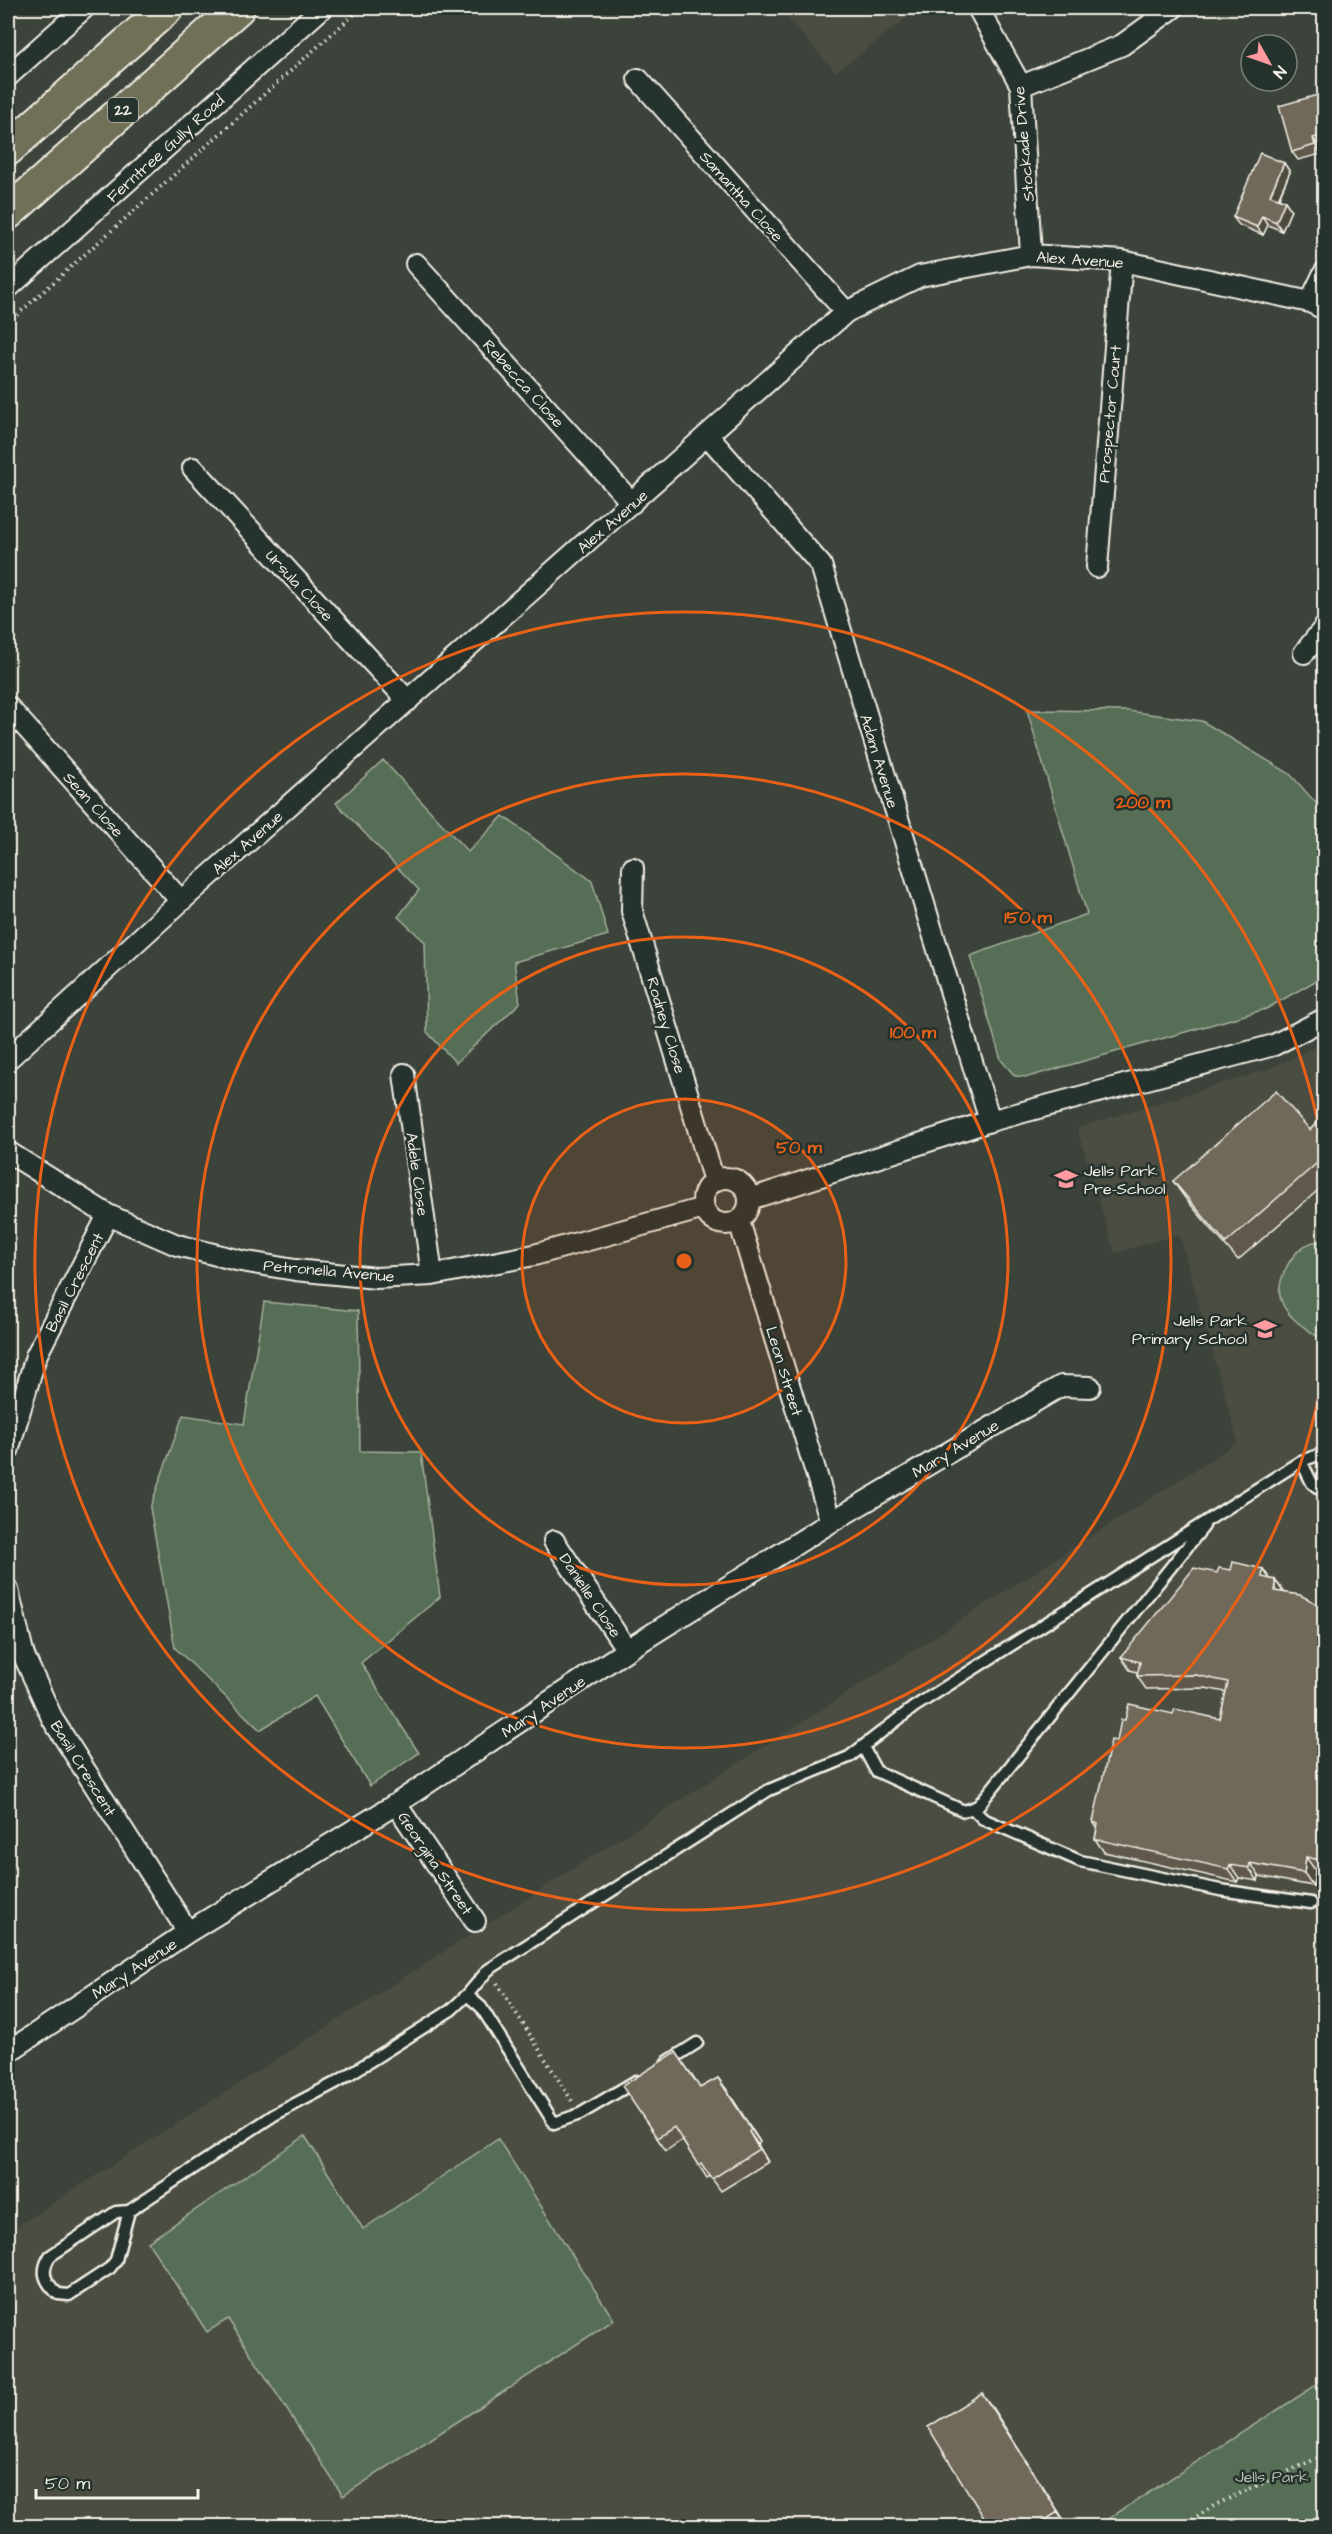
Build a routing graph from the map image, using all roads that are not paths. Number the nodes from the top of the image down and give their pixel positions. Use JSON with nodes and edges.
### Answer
{"nodes":[{"id":1,"x":84,"y":8,"type":"edge"},
{"id":2,"x":167,"y":8,"type":"edge"},
{"id":3,"x":238,"y":8,"type":"edge"},
{"id":4,"x":322,"y":8,"type":"edge"},
{"id":5,"x":978,"y":8,"type":"edge"},
{"id":6,"x":1173,"y":8,"type":"edge"},
{"id":7,"x":8,"y":76,"type":"edge"},
{"id":8,"x":638,"y":79,"type":"dead end"},
{"id":9,"x":1021,"y":86,"type":"junction"},
{"id":10,"x":8,"y":149,"type":"edge"},
{"id":11,"x":8,"y":213,"type":"edge"},
{"id":12,"x":1030,"y":255,"type":"junction"},
{"id":13,"x":1122,"y":261,"type":"junction"},
{"id":14,"x":416,"y":264,"type":"dead end"},
{"id":15,"x":1324,"y":273,"type":"edge"},
{"id":16,"x":8,"y":288,"type":"edge"},
{"id":17,"x":1317,"y":305,"type":"edge"},
{"id":18,"x":846,"y":312,"type":"junction"},
{"id":19,"x":708,"y":436,"type":"junction"},
{"id":20,"x":193,"y":468,"type":"dead end"},
{"id":21,"x":632,"y":503,"type":"junction"},
{"id":22,"x":1097,"y":567,"type":"dead end"},
{"id":23,"x":1324,"y":628,"type":"edge"},
{"id":24,"x":1304,"y":653,"type":"dead end"},
{"id":25,"x":408,"y":701,"type":"junction"},
{"id":26,"x":8,"y":707,"type":"edge"},
{"id":27,"x":633,"y":868,"type":"dead end"},
{"id":28,"x":181,"y":901,"type":"junction"},
{"id":29,"x":1324,"y":1019,"type":"edge"},
{"id":30,"x":8,"y":1059,"type":"edge"},
{"id":31,"x":404,"y":1074,"type":"dead end"},
{"id":32,"x":990,"y":1121,"type":"junction"},
{"id":33,"x":8,"y":1152,"type":"edge"},
{"id":34,"x":714,"y":1181,"type":"junction"},
{"id":35,"x":750,"y":1199,"type":"junction"},
{"id":36,"x":704,"y":1208,"type":"junction"},
{"id":37,"x":108,"y":1215,"type":"junction"},
{"id":38,"x":739,"y":1221,"type":"junction"},
{"id":39,"x":432,"y":1275,"type":"junction"},
{"id":40,"x":1090,"y":1387,"type":"dead end"},
{"id":41,"x":8,"y":1451,"type":"edge"},
{"id":42,"x":1324,"y":1453,"type":"edge"},
{"id":43,"x":1301,"y":1461,"type":"junction"},
{"id":44,"x":1324,"y":1492,"type":"edge"},
{"id":45,"x":1210,"y":1518,"type":"junction"},
{"id":46,"x":831,"y":1522,"type":"junction"},
{"id":47,"x":554,"y":1541,"type":"dead end"},
{"id":48,"x":8,"y":1590,"type":"edge"},
{"id":49,"x":627,"y":1650,"type":"junction"},
{"id":50,"x":863,"y":1747,"type":"junction"},
{"id":51,"x":396,"y":1804,"type":"junction"},
{"id":52,"x":973,"y":1809,"type":"junction"},
{"id":53,"x":1311,"y":1903,"type":"dead end"},
{"id":54,"x":475,"y":1921,"type":"dead end"},
{"id":55,"x":188,"y":1932,"type":"junction"},
{"id":56,"x":467,"y":1995,"type":"junction"},
{"id":57,"x":697,"y":2043,"type":"dead end"},
{"id":58,"x":8,"y":2052,"type":"edge"},
{"id":59,"x":129,"y":2211,"type":"junction"}],
"edges":[{"from":1,"to":7,"type":"street"},
{"from":2,"to":10,"type":"main road"},
{"from":3,"to":11,"type":"main road","number":"22"},
{"from":4,"to":16,"type":"street","name":"Ferntree Gully Road"},
{"from":5,"to":9,"type":"street","name":"Stockade Drive"},
{"from":6,"to":9,"type":"street"},
{"from":8,"to":18,"type":"street","name":"Samantha Close"},
{"from":9,"to":12,"type":"street","name":"Stockade Drive"},
{"from":12,"to":13,"type":"street","name":"Alex Avenue"},
{"from":12,"to":18,"type":"street","name":"Alex Avenue"},
{"from":13,"to":17,"type":"street","name":"Alex Avenue"},
{"from":13,"to":22,"type":"street","name":"Prospector Court"},
{"from":14,"to":21,"type":"street","name":"Rebecca Close"},
{"from":15,"to":17,"type":"street"},
{"from":18,"to":19,"type":"street","name":"Alex Avenue"},
{"from":19,"to":21,"type":"street","name":"Alex Avenue"},
{"from":19,"to":32,"type":"street","name":"Adam Avenue"},
{"from":20,"to":25,"type":"street","name":"Ursula Close"},
{"from":21,"to":25,"type":"street","name":"Alex Avenue"},
{"from":23,"to":24,"type":"street"},
{"from":25,"to":28,"type":"street","name":"Alex Avenue"},
{"from":26,"to":28,"type":"street","name":"Sean Close"},
{"from":27,"to":34,"type":"street","name":"Rodney Close"},
{"from":28,"to":30,"type":"street","name":"Alex Avenue"},
{"from":29,"to":32,"type":"street"},
{"from":31,"to":39,"type":"street","name":"Adele Close"},
{"from":32,"to":35,"type":"street"},
{"from":33,"to":37,"type":"street","name":"Petronella Avenue"},
{"from":34,"to":35,"type":"street"},
{"from":34,"to":36,"type":"street"},
{"from":35,"to":38,"type":"street"},
{"from":36,"to":38,"type":"street"},
{"from":36,"to":39,"type":"street","name":"Petronella Avenue"},
{"from":37,"to":39,"type":"street","name":"Petronella Avenue"},
{"from":37,"to":41,"type":"street","name":"Basil Crescent"},
{"from":38,"to":46,"type":"street","name":"Leon Street"},
{"from":40,"to":46,"type":"street","name":"Mary Avenue"},
{"from":42,"to":43,"type":"lane"},
{"from":43,"to":44,"type":"lane"},
{"from":43,"to":45,"type":"lane"},
{"from":45,"to":50,"type":"lane"},
{"from":45,"to":52,"type":"lane"},
{"from":46,"to":49,"type":"street","name":"Mary Avenue"},
{"from":47,"to":49,"type":"street","name":"Danielle Close"},
{"from":48,"to":55,"type":"street","name":"Basil Crescent"},
{"from":49,"to":51,"type":"street","name":"Mary Avenue"},
{"from":50,"to":52,"type":"lane"},
{"from":50,"to":56,"type":"lane"},
{"from":51,"to":54,"type":"street","name":"Georgina Street"},
{"from":51,"to":55,"type":"street","name":"Mary Avenue"},
{"from":52,"to":53,"type":"lane"},
{"from":55,"to":58,"type":"street","name":"Mary Avenue"},
{"from":56,"to":57,"type":"lane"},
{"from":56,"to":59,"type":"lane"},
{"from":59,"to":59,"type":"lane"}]}
